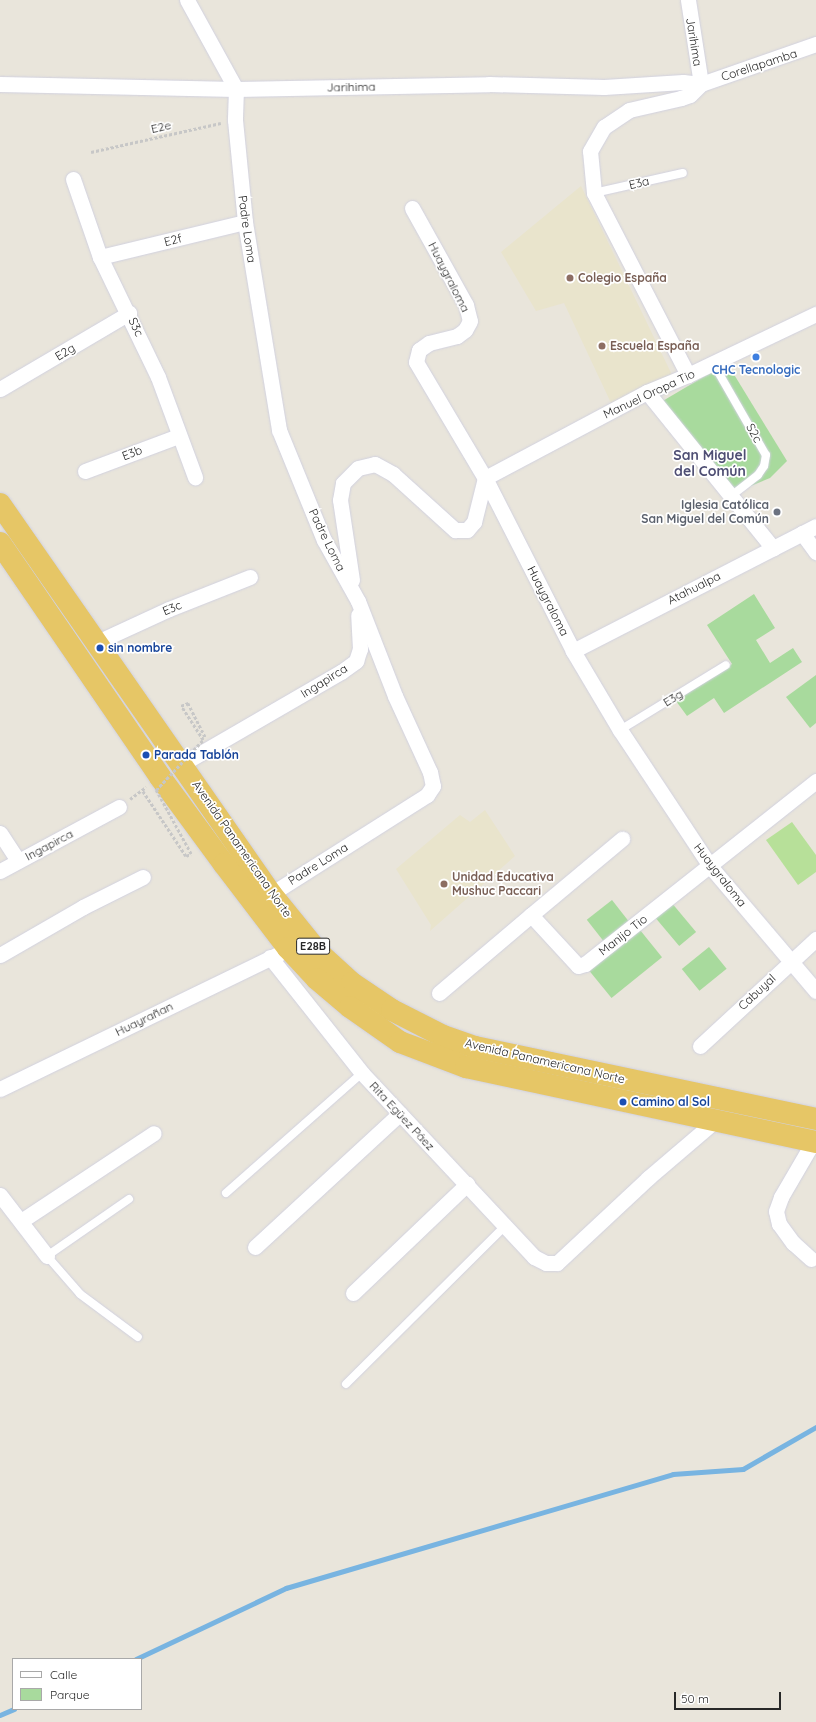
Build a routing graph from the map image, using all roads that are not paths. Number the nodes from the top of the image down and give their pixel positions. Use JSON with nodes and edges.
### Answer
{"nodes":[{"id":1,"x":187,"y":0,"type":"edge"},
{"id":2,"x":688,"y":0,"type":"edge"},
{"id":3,"x":816,"y":44,"type":"edge"},
{"id":4,"x":0,"y":84,"type":"edge"},
{"id":5,"x":701,"y":84,"type":"junction"},
{"id":6,"x":236,"y":89,"type":"junction"},
{"id":7,"x":683,"y":173,"type":"dead end"},
{"id":8,"x":73,"y":179,"type":"dead end"},
{"id":9,"x":594,"y":193,"type":"junction"},
{"id":10,"x":412,"y":208,"type":"dead end"},
{"id":11,"x":245,"y":222,"type":"junction"},
{"id":12,"x":100,"y":257,"type":"junction"},
{"id":13,"x":129,"y":313,"type":"junction"},
{"id":14,"x":816,"y":314,"type":"edge"},
{"id":15,"x":713,"y":363,"type":"junction"},
{"id":16,"x":688,"y":375,"type":"junction"},
{"id":17,"x":0,"y":388,"type":"edge"},
{"id":18,"x":648,"y":392,"type":"junction"},
{"id":19,"x":178,"y":436,"type":"junction"},
{"id":20,"x":85,"y":471,"type":"dead end"},
{"id":21,"x":195,"y":477,"type":"dead end"},
{"id":22,"x":485,"y":478,"type":"junction"},
{"id":23,"x":731,"y":496,"type":"junction"},
{"id":24,"x":0,"y":504,"type":"edge"},
{"id":25,"x":816,"y":526,"type":"edge"},
{"id":26,"x":802,"y":533,"type":"junction"},
{"id":27,"x":0,"y":543,"type":"edge"},
{"id":28,"x":773,"y":548,"type":"junction"},
{"id":29,"x":816,"y":552,"type":"edge"},
{"id":30,"x":250,"y":577,"type":"dead end"},
{"id":31,"x":358,"y":601,"type":"junction"},
{"id":32,"x":95,"y":643,"type":"junction"},
{"id":33,"x":573,"y":651,"type":"junction"},
{"id":34,"x":726,"y":665,"type":"dead end"},
{"id":35,"x":620,"y":730,"type":"junction"},
{"id":36,"x":182,"y":764,"type":"junction"},
{"id":37,"x":816,"y":781,"type":"edge"},
{"id":38,"x":119,"y":807,"type":"road end"},
{"id":39,"x":0,"y":833,"type":"edge"},
{"id":40,"x":622,"y":839,"type":"dead end"},
{"id":41,"x":18,"y":861,"type":"junction"},
{"id":42,"x":710,"y":866,"type":"junction"},
{"id":43,"x":0,"y":871,"type":"edge"},
{"id":44,"x":143,"y":877,"type":"dead end"},
{"id":45,"x":271,"y":894,"type":"junction"},
{"id":46,"x":531,"y":915,"type":"junction"},
{"id":47,"x":816,"y":939,"type":"edge"},
{"id":48,"x":279,"y":953,"type":"junction"},
{"id":49,"x":0,"y":955,"type":"edge"},
{"id":50,"x":790,"y":961,"type":"junction"},
{"id":51,"x":816,"y":991,"type":"edge"},
{"id":52,"x":439,"y":993,"type":"dead end"},
{"id":53,"x":700,"y":1046,"type":"dead end"},
{"id":54,"x":362,"y":1073,"type":"junction"},
{"id":55,"x":0,"y":1089,"type":"edge"},
{"id":56,"x":400,"y":1113,"type":"junction"},
{"id":57,"x":816,"y":1119,"type":"edge"},
{"id":58,"x":716,"y":1120,"type":"junction"},
{"id":59,"x":154,"y":1133,"type":"dead end"},
{"id":60,"x":814,"y":1142,"type":"edge"},
{"id":61,"x":467,"y":1184,"type":"junction"},
{"id":62,"x":226,"y":1193,"type":"dead end"},
{"id":63,"x":0,"y":1195,"type":"edge"},
{"id":64,"x":129,"y":1199,"type":"dead end"},
{"id":65,"x":21,"y":1221,"type":"junction"},
{"id":66,"x":505,"y":1226,"type":"junction"},
{"id":67,"x":255,"y":1247,"type":"dead end"},
{"id":68,"x":46,"y":1256,"type":"junction"},
{"id":69,"x":811,"y":1259,"type":"dead end"},
{"id":70,"x":353,"y":1293,"type":"dead end"},
{"id":71,"x":138,"y":1336,"type":"dead end"},
{"id":72,"x":346,"y":1384,"type":"dead end"}],
"edges":[{"from":1,"to":6,"type":"street"},
{"from":2,"to":5,"type":"street","name":"Jarihima"},
{"from":3,"to":5,"type":"street","name":"Corellapamba"},
{"from":4,"to":6,"type":"street","name":"Jarihima"},
{"from":5,"to":6,"type":"street","name":"Jarihima"},
{"from":5,"to":9,"type":"street","name":"Jarihima"},
{"from":6,"to":11,"type":"street","name":"Padre Loma"},
{"from":7,"to":9,"type":"lane","name":"E3a"},
{"from":8,"to":12,"type":"street","name":"S3c"},
{"from":9,"to":16,"type":"street","name":"Jarihima"},
{"from":10,"to":22,"type":"street","name":"Huaygraloma"},
{"from":11,"to":12,"type":"street","name":"E2f"},
{"from":11,"to":31,"type":"street","name":"Padre Loma"},
{"from":12,"to":13,"type":"street","name":"S3c"},
{"from":13,"to":17,"type":"street","name":"E2g"},
{"from":13,"to":19,"type":"street","name":"S3c"},
{"from":14,"to":15,"type":"street","name":"Manuel Oropa Tio"},
{"from":15,"to":16,"type":"street","name":"Manuel Oropa Tio"},
{"from":15,"to":23,"type":"lane","name":"S2c"},
{"from":16,"to":18,"type":"street","name":"Manuel Oropa Tio"},
{"from":18,"to":22,"type":"street","name":"Manuel Oropa Tio"},
{"from":18,"to":23,"type":"street"},
{"from":19,"to":20,"type":"street","name":"E3b"},
{"from":19,"to":21,"type":"street","name":"S3c"},
{"from":22,"to":31,"type":"street","name":"Ingapirca"},
{"from":22,"to":33,"type":"street","name":"Huaygraloma"},
{"from":23,"to":28,"type":"street"},
{"from":24,"to":32,"type":"highway","name":"Avenida Panamericana Norte","number":"E28B"},
{"from":25,"to":26,"type":"street","name":"Atahualpa"},
{"from":26,"to":28,"type":"street","name":"Atahualpa"},
{"from":26,"to":29,"type":"street"},
{"from":27,"to":48,"type":"highway","name":"Avenida Panamericana Norte","number":"E28B"},
{"from":28,"to":33,"type":"street","name":"Atahualpa"},
{"from":30,"to":32,"type":"street","name":"E3c"},
{"from":31,"to":36,"type":"street","name":"Ingapirca"},
{"from":31,"to":45,"type":"street","name":"Padre Loma"},
{"from":32,"to":36,"type":"highway","name":"Avenida Panamericana Norte","number":"E28B"},
{"from":33,"to":35,"type":"street","name":"Huaygraloma"},
{"from":34,"to":35,"type":"lane","name":"E3g"},
{"from":35,"to":42,"type":"street","name":"Huaygraloma"},
{"from":36,"to":45,"type":"highway","name":"Avenida Panamericana Norte","number":"E28B"},
{"from":37,"to":42,"type":"street","name":"Manijo Tio"},
{"from":38,"to":41,"type":"street","name":"Ingapirca"},
{"from":39,"to":41,"type":"street"},
{"from":40,"to":46,"type":"street"},
{"from":41,"to":43,"type":"street","name":"Ingapirca"},
{"from":42,"to":46,"type":"street","name":"Manijo Tio"},
{"from":42,"to":50,"type":"street","name":"Huaygraloma"},
{"from":44,"to":49,"type":"street"},
{"from":45,"to":57,"type":"highway","name":"Avenida Panamericana Norte","number":"E28B"},
{"from":46,"to":52,"type":"street"},
{"from":47,"to":50,"type":"street","name":"Cabuyal"},
{"from":48,"to":54,"type":"street","name":"Rita Egüez Páez"},
{"from":48,"to":55,"type":"street","name":"Huayrañan"},
{"from":48,"to":58,"type":"highway","name":"Avenida Panamericana Norte","number":"E28B"},
{"from":50,"to":51,"type":"street","name":"Huaygraloma"},
{"from":50,"to":53,"type":"street","name":"Cabuyal"},
{"from":54,"to":56,"type":"street","name":"Rita Egüez Páez"},
{"from":54,"to":62,"type":"lane"},
{"from":56,"to":61,"type":"street","name":"Rita Egüez Páez"},
{"from":56,"to":67,"type":"street"},
{"from":58,"to":60,"type":"highway","name":"Avenida Panamericana Norte","number":"E28B"},
{"from":58,"to":66,"type":"street","name":"Rita Egüez Páez"},
{"from":59,"to":65,"type":"street"},
{"from":60,"to":69,"type":"street"},
{"from":61,"to":66,"type":"street","name":"Rita Egüez Páez"},
{"from":61,"to":70,"type":"street"},
{"from":63,"to":65,"type":"street"},
{"from":64,"to":68,"type":"lane"},
{"from":65,"to":68,"type":"street"},
{"from":66,"to":72,"type":"lane"},
{"from":68,"to":71,"type":"lane"}]}
